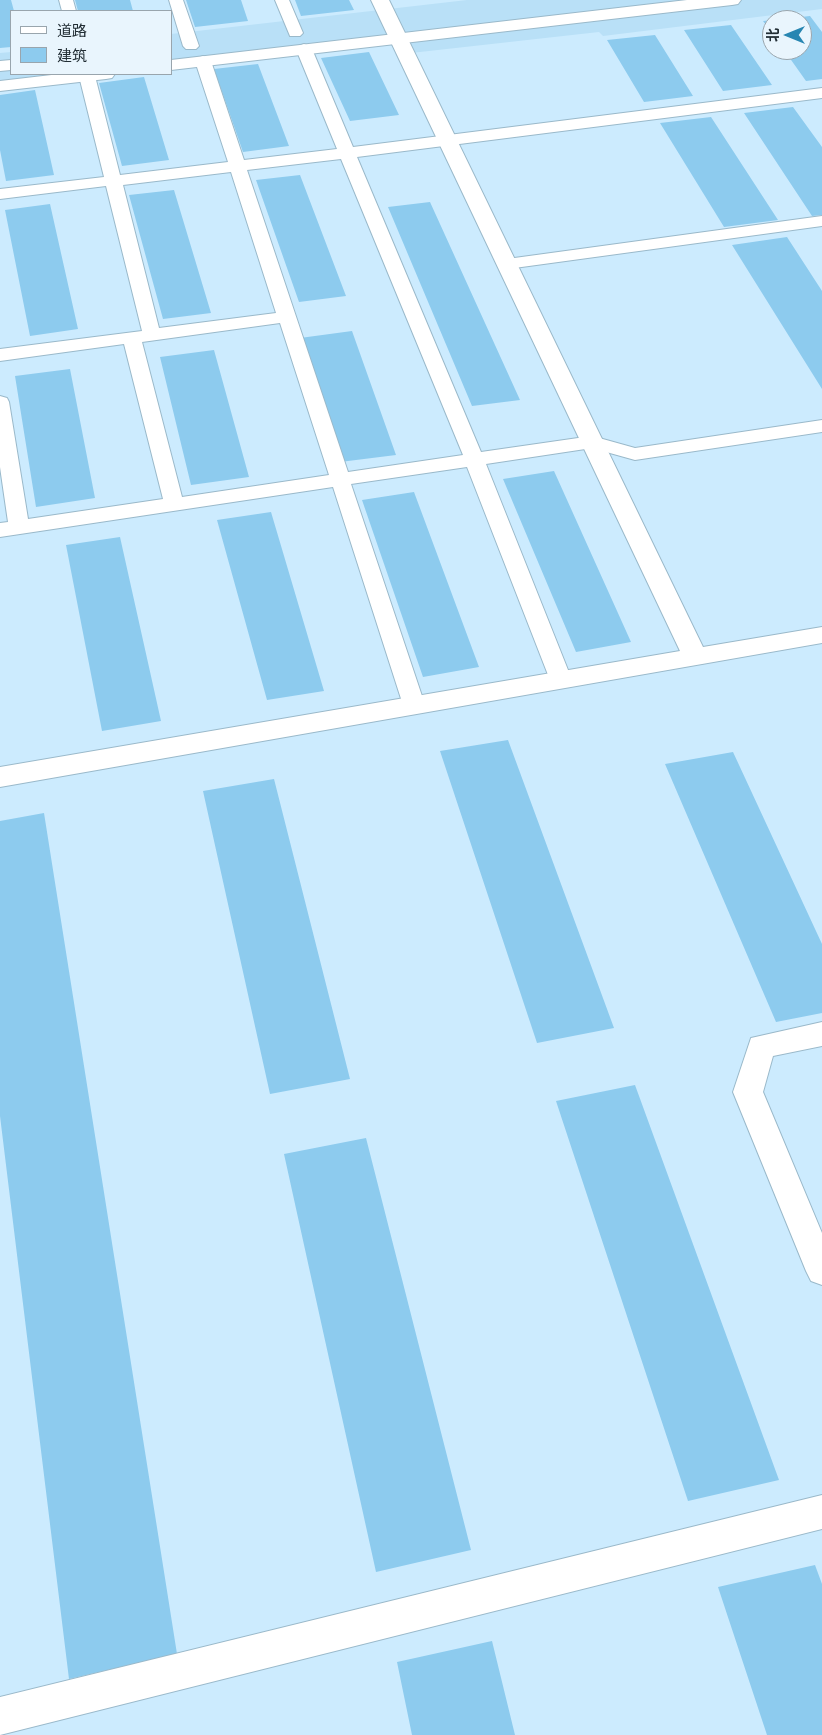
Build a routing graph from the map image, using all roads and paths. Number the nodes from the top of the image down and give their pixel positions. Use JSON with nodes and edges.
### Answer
{"nodes":[{"id":1,"x":176,"y":0,"type":"edge"},
{"id":2,"x":282,"y":0,"type":"edge"},
{"id":3,"x":380,"y":0,"type":"edge"},
{"id":4,"x":590,"y":0,"type":"edge"},
{"id":5,"x":732,"y":0,"type":"edge"},
{"id":6,"x":524,"y":7,"type":"dead end"},
{"id":7,"x":392,"y":26,"type":"junction"},
{"id":8,"x":314,"y":31,"type":"dead end"},
{"id":9,"x":276,"y":36,"type":"dead end"},
{"id":10,"x":300,"y":41,"type":"junction"},
{"id":11,"x":210,"y":44,"type":"dead end"},
{"id":12,"x":191,"y":46,"type":"junction"},
{"id":13,"x":172,"y":48,"type":"edge"},
{"id":14,"x":203,"y":61,"type":"junction"},
{"id":15,"x":172,"y":65,"type":"edge"},
{"id":16,"x":96,"y":75,"type":"edge"},
{"id":17,"x":87,"y":76,"type":"junction"},
{"id":18,"x":0,"y":86,"type":"edge"},
{"id":19,"x":822,"y":93,"type":"edge"},
{"id":20,"x":448,"y":141,"type":"junction"},
{"id":21,"x":347,"y":153,"type":"junction"},
{"id":22,"x":237,"y":166,"type":"junction"},
{"id":23,"x":114,"y":180,"type":"junction"},
{"id":24,"x":0,"y":194,"type":"edge"},
{"id":25,"x":822,"y":221,"type":"edge"},
{"id":26,"x":507,"y":264,"type":"junction"},
{"id":27,"x":286,"y":316,"type":"junction"},
{"id":28,"x":152,"y":335,"type":"junction"},
{"id":29,"x":132,"y":338,"type":"junction"},
{"id":30,"x":0,"y":355,"type":"edge"},
{"id":31,"x":0,"y":402,"type":"edge"},
{"id":32,"x":822,"y":426,"type":"edge"},
{"id":33,"x":592,"y":442,"type":"junction"},
{"id":34,"x":474,"y":459,"type":"junction"},
{"id":35,"x":340,"y":480,"type":"junction"},
{"id":36,"x":174,"y":505,"type":"junction"},
{"id":37,"x":9,"y":529,"type":"edge"},
{"id":38,"x":822,"y":635,"type":"edge"},
{"id":39,"x":695,"y":656,"type":"junction"},
{"id":40,"x":561,"y":680,"type":"junction"},
{"id":41,"x":414,"y":705,"type":"junction"},
{"id":42,"x":0,"y":777,"type":"edge"},
{"id":43,"x":822,"y":1034,"type":"edge"},
{"id":44,"x":822,"y":1271,"type":"edge"},
{"id":45,"x":822,"y":1512,"type":"edge"},
{"id":46,"x":0,"y":1716,"type":"edge"}],
"edges":[{"from":1,"to":12,"type":"lane"},
{"from":2,"to":10,"type":"lane"},
{"from":3,"to":7,"type":"street"},
{"from":4,"to":6,"type":"street"},
{"from":5,"to":7,"type":"street"},
{"from":7,"to":10,"type":"street"},
{"from":7,"to":20,"type":"street"},
{"from":8,"to":10,"type":"street"},
{"from":9,"to":10,"type":"street"},
{"from":10,"to":14,"type":"street"},
{"from":10,"to":21,"type":"lane"},
{"from":11,"to":12,"type":"street"},
{"from":12,"to":13,"type":"street"},
{"from":14,"to":15,"type":"street"},
{"from":14,"to":22,"type":"lane"},
{"from":16,"to":17,"type":"street"},
{"from":17,"to":18,"type":"street"},
{"from":17,"to":23,"type":"lane"},
{"from":19,"to":20,"type":"lane"},
{"from":20,"to":21,"type":"lane"},
{"from":20,"to":26,"type":"street"},
{"from":21,"to":22,"type":"lane"},
{"from":21,"to":34,"type":"lane"},
{"from":22,"to":23,"type":"lane"},
{"from":22,"to":27,"type":"lane"},
{"from":23,"to":24,"type":"lane"},
{"from":23,"to":28,"type":"lane"},
{"from":25,"to":26,"type":"lane"},
{"from":26,"to":33,"type":"street"},
{"from":27,"to":28,"type":"lane"},
{"from":27,"to":35,"type":"lane"},
{"from":28,"to":29,"type":"lane"},
{"from":29,"to":30,"type":"lane"},
{"from":29,"to":36,"type":"lane"},
{"from":31,"to":37,"type":"lane"},
{"from":32,"to":33,"type":"lane"},
{"from":33,"to":34,"type":"lane"},
{"from":33,"to":39,"type":"street"},
{"from":34,"to":35,"type":"lane"},
{"from":34,"to":40,"type":"lane"},
{"from":35,"to":36,"type":"lane"},
{"from":35,"to":41,"type":"lane"},
{"from":36,"to":37,"type":"lane"},
{"from":38,"to":39,"type":"street"},
{"from":39,"to":40,"type":"street"},
{"from":40,"to":41,"type":"street"},
{"from":41,"to":42,"type":"street"},
{"from":43,"to":44,"type":"street"},
{"from":45,"to":46,"type":"street"}]}
